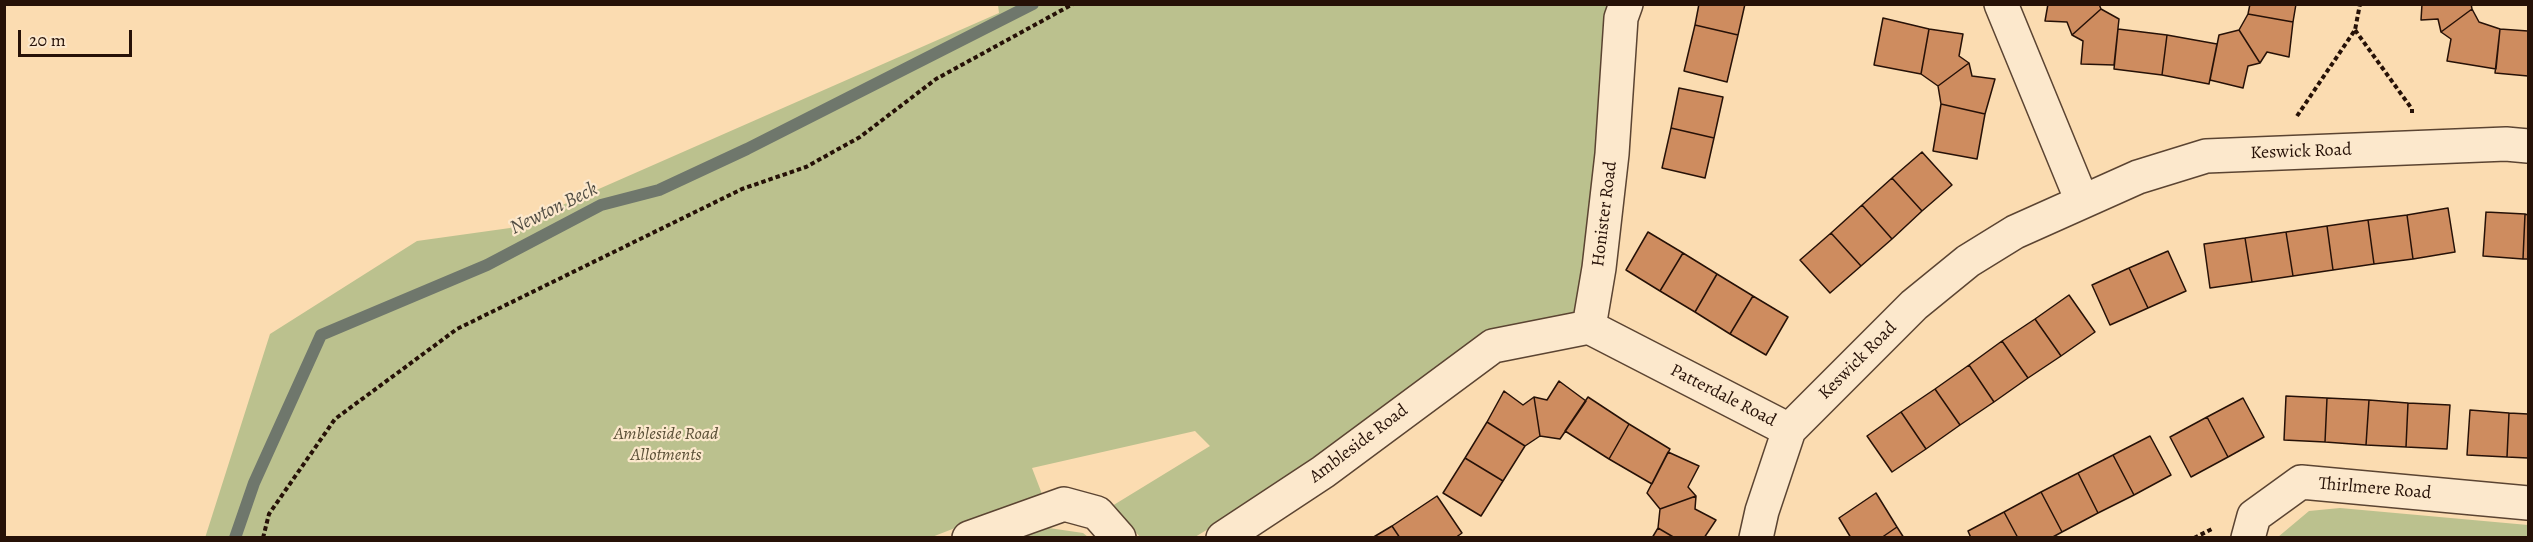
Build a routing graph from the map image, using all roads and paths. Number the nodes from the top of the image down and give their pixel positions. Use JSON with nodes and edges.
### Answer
{"nodes":[{"id":1,"x":1073,"y":4,"type":"edge"},
{"id":2,"x":1626,"y":4,"type":"edge"},
{"id":3,"x":2001,"y":4,"type":"edge"},
{"id":4,"x":2360,"y":4,"type":"edge"},
{"id":5,"x":2355,"y":30,"type":"junction"},
{"id":6,"x":2529,"y":146,"type":"edge"},
{"id":7,"x":2413,"y":148,"type":"junction"},
{"id":8,"x":2295,"y":152,"type":"junction"},
{"id":9,"x":2082,"y":201,"type":"junction"},
{"id":10,"x":1589,"y":327,"type":"junction"},
{"id":11,"x":1789,"y":430,"type":"junction"},
{"id":12,"x":2529,"y":503,"type":"edge"},
{"id":13,"x":263,"y":537,"type":"edge"},
{"id":14,"x":969,"y":537,"type":"edge"},
{"id":15,"x":1119,"y":537,"type":"edge"},
{"id":16,"x":1223,"y":537,"type":"edge"},
{"id":17,"x":1756,"y":537,"type":"edge"},
{"id":18,"x":2248,"y":537,"type":"edge"}],
"edges":[{"from":1,"to":13,"type":"path"},
{"from":2,"to":10,"type":"street","name":"Honister Road"},
{"from":3,"to":9,"type":"street"},
{"from":4,"to":5,"type":"path"},
{"from":5,"to":7,"type":"path"},
{"from":5,"to":8,"type":"path"},
{"from":6,"to":7,"type":"street","name":"Keswick Road"},
{"from":7,"to":8,"type":"street","name":"Keswick Road"},
{"from":8,"to":9,"type":"street","name":"Keswick Road"},
{"from":9,"to":11,"type":"street","name":"Keswick Road"},
{"from":10,"to":11,"type":"street","name":"Patterdale Road"},
{"from":10,"to":16,"type":"street","name":"Ambleside Road"},
{"from":11,"to":17,"type":"street","name":"Patterdale Road"},
{"from":12,"to":18,"type":"street","name":"Thirlmere Road"},
{"from":14,"to":15,"type":"street"}]}
